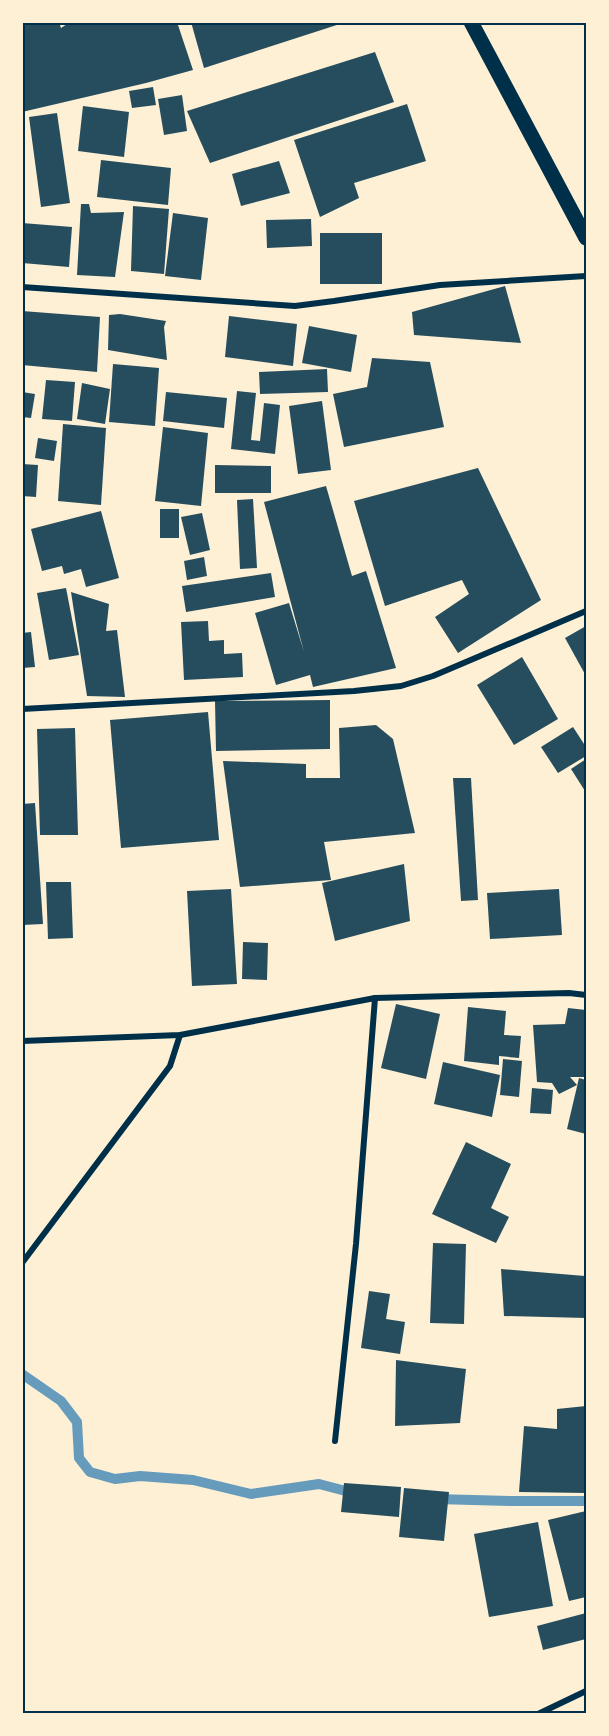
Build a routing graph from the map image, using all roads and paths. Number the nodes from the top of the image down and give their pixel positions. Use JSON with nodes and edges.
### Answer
{"nodes":[{"id":1,"x":471,"y":22,"type":"edge"},
{"id":2,"x":586,"y":238,"type":"edge"},
{"id":3,"x":586,"y":276,"type":"edge"},
{"id":4,"x":22,"y":287,"type":"edge"},
{"id":5,"x":586,"y":611,"type":"edge"},
{"id":6,"x":22,"y":709,"type":"edge"},
{"id":7,"x":586,"y":994,"type":"edge"},
{"id":8,"x":375,"y":998,"type":"junction"},
{"id":9,"x":180,"y":1035,"type":"junction"},
{"id":10,"x":22,"y":1041,"type":"edge"},
{"id":11,"x":22,"y":1263,"type":"edge"},
{"id":12,"x":335,"y":1440,"type":"dead end"},
{"id":13,"x":586,"y":1691,"type":"edge"},
{"id":14,"x":538,"y":1713,"type":"edge"}],
"edges":[{"from":1,"to":2,"type":"main road"},
{"from":3,"to":4,"type":"street"},
{"from":5,"to":6,"type":"street"},
{"from":7,"to":8,"type":"street"},
{"from":8,"to":9,"type":"street"},
{"from":8,"to":12,"type":"street"},
{"from":9,"to":10,"type":"street"},
{"from":9,"to":11,"type":"street"},
{"from":13,"to":14,"type":"street"}]}
